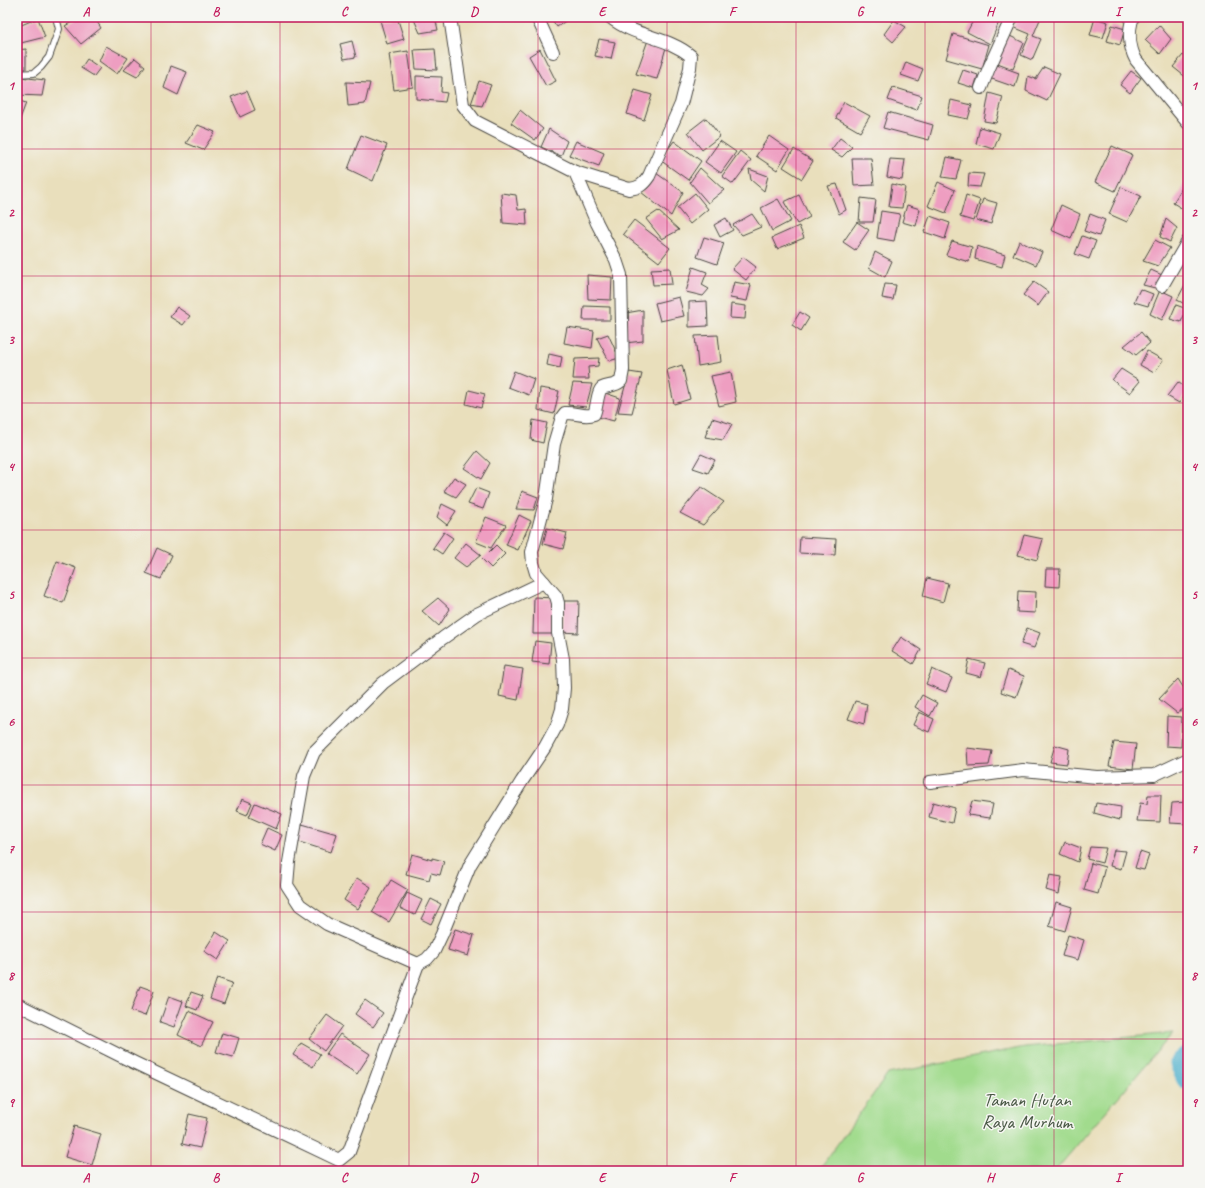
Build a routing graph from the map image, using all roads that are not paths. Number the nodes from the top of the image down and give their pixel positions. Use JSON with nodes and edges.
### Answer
{"nodes":[{"id":1,"x":56,"y":17,"type":"edge"},
{"id":2,"x":450,"y":17,"type":"edge"},
{"id":3,"x":537,"y":17,"type":"edge"},
{"id":4,"x":610,"y":17,"type":"edge"},
{"id":5,"x":1012,"y":17,"type":"edge"},
{"id":6,"x":1133,"y":17,"type":"edge"},
{"id":7,"x":553,"y":52,"type":"dead end"},
{"id":8,"x":17,"y":74,"type":"edge"},
{"id":9,"x":981,"y":88,"type":"dead end"},
{"id":10,"x":1188,"y":123,"type":"edge"},
{"id":11,"x":575,"y":172,"type":"junction"},
{"id":12,"x":1188,"y":241,"type":"edge"},
{"id":13,"x":1162,"y":286,"type":"dead end"},
{"id":14,"x":544,"y":582,"type":"junction"},
{"id":15,"x":1188,"y":759,"type":"edge"},
{"id":16,"x":930,"y":782,"type":"dead end"},
{"id":17,"x":418,"y":964,"type":"junction"},
{"id":18,"x":17,"y":1004,"type":"edge"}],
"edges":[{"from":1,"to":8,"type":"lane"},
{"from":2,"to":11,"type":"street"},
{"from":3,"to":7,"type":"street"},
{"from":4,"to":11,"type":"street"},
{"from":5,"to":9,"type":"street"},
{"from":6,"to":10,"type":"street"},
{"from":11,"to":14,"type":"street"},
{"from":12,"to":13,"type":"street"},
{"from":14,"to":17,"type":"street"},
{"from":14,"to":17,"type":"street"},
{"from":15,"to":16,"type":"street"},
{"from":17,"to":18,"type":"street"}]}
